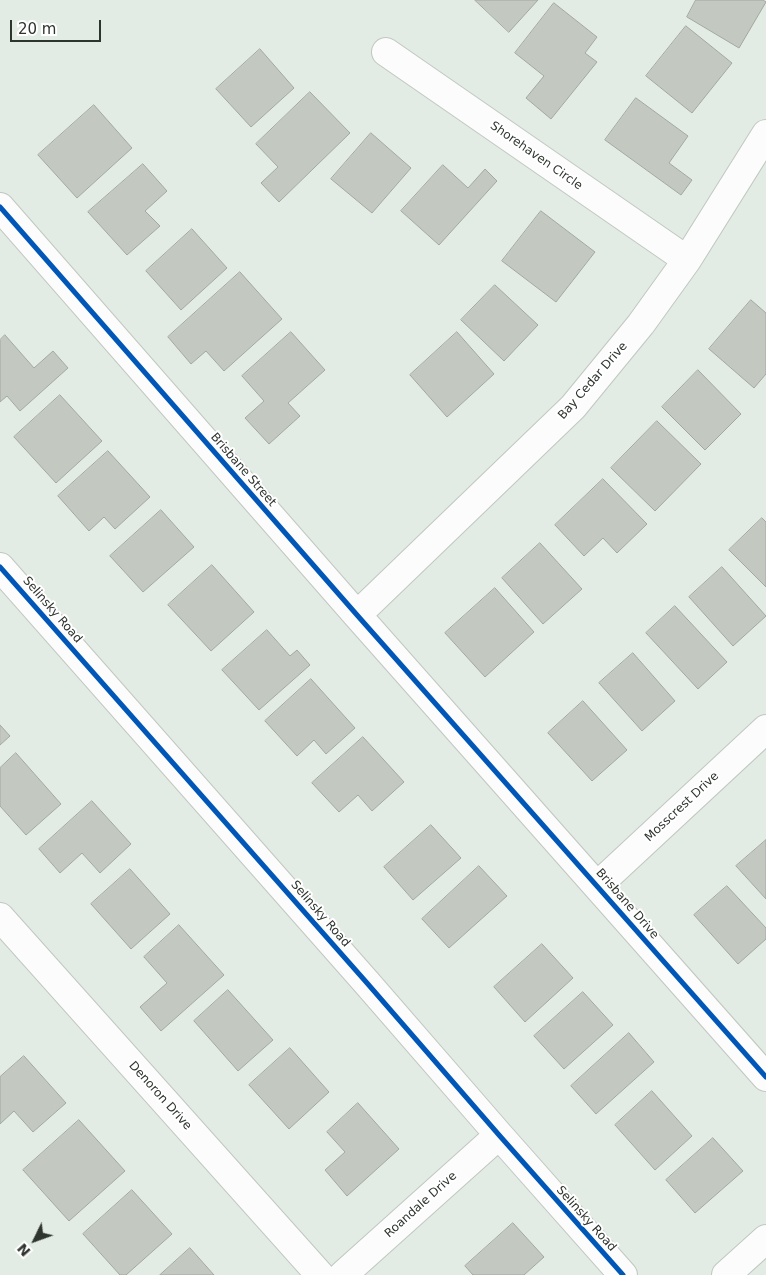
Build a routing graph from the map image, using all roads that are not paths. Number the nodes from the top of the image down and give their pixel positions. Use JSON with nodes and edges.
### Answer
{"nodes":[{"id":1,"x":386,"y":52,"type":"dead end"},
{"id":2,"x":766,"y":134,"type":"edge"},
{"id":3,"x":0,"y":207,"type":"edge"},
{"id":4,"x":687,"y":260,"type":"junction"},
{"id":5,"x":0,"y":567,"type":"edge"},
{"id":6,"x":357,"y":615,"type":"junction"},
{"id":7,"x":766,"y":729,"type":"edge"},
{"id":8,"x":472,"y":744,"type":"joint"},
{"id":9,"x":597,"y":886,"type":"junction"},
{"id":10,"x":0,"y":917,"type":"edge"},
{"id":11,"x":766,"y":1077,"type":"edge"},
{"id":12,"x":499,"y":1135,"type":"junction"},
{"id":13,"x":766,"y":1239,"type":"edge"},
{"id":14,"x":320,"y":1275,"type":"edge"},
{"id":15,"x":343,"y":1275,"type":"edge"},
{"id":16,"x":623,"y":1275,"type":"edge"},
{"id":17,"x":726,"y":1275,"type":"edge"}],
"edges":[{"from":1,"to":4,"type":"street","name":"Shorehaven Circle"},
{"from":2,"to":4,"type":"street","name":"Bay Cedar Drive"},
{"from":3,"to":6,"type":"street","name":"Brisbane Street"},
{"from":4,"to":6,"type":"street","name":"Bay Cedar Drive"},
{"from":5,"to":12,"type":"street","name":"Selinsky Road"},
{"from":6,"to":8,"type":"street","name":"Brisbane Street"},
{"from":7,"to":9,"type":"street","name":"Mosscrest Drive"},
{"from":8,"to":9,"type":"street","name":"Brisbane Drive"},
{"from":9,"to":11,"type":"street","name":"Brisbane Drive"},
{"from":10,"to":14,"type":"street","name":"Denoron Drive"},
{"from":12,"to":15,"type":"street","name":"Roandale Drive"},
{"from":12,"to":16,"type":"street","name":"Selinsky Road"},
{"from":13,"to":17,"type":"street"}]}
